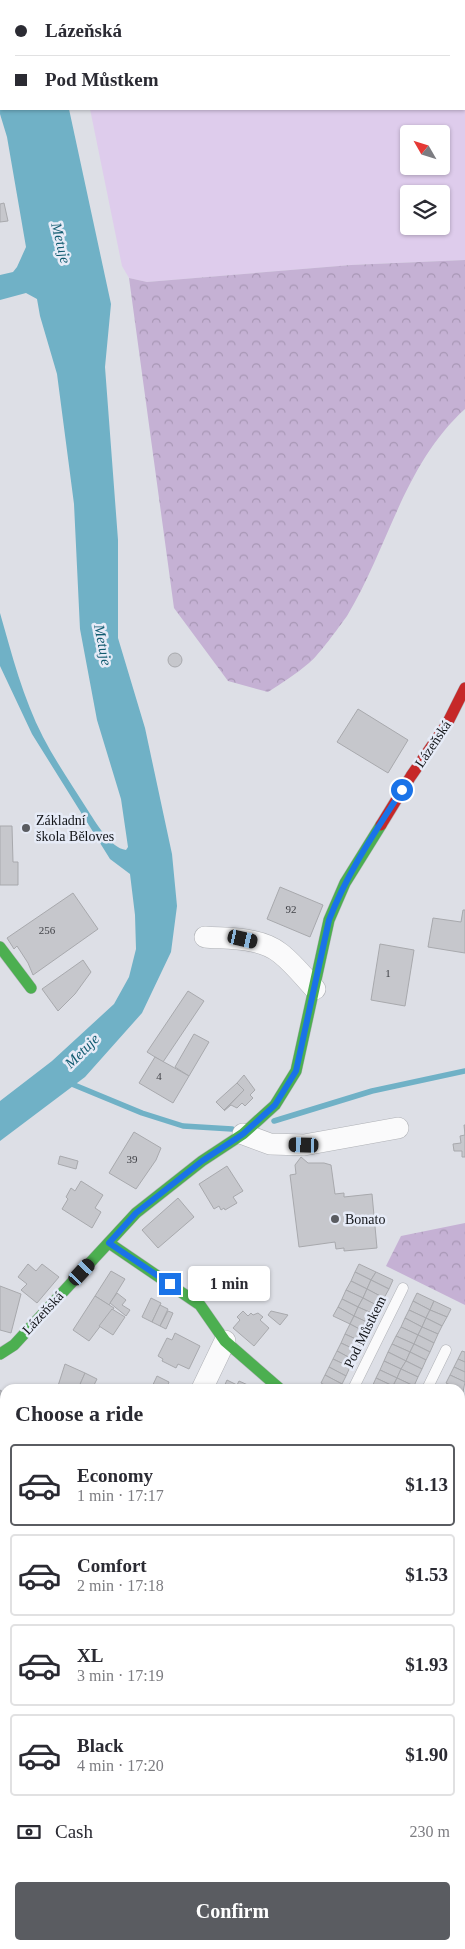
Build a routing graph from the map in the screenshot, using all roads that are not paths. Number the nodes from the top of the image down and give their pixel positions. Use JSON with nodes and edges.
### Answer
{"nodes":[{"id":1,"x":465,"y":688,"type":"edge"},
{"id":2,"x":205,"y":937,"type":"dead end"},
{"id":3,"x":0,"y":947,"type":"edge"},
{"id":4,"x":31,"y":988,"type":"dead end"},
{"id":5,"x":315,"y":989,"type":"junction"},
{"id":6,"x":398,"y":1128,"type":"dead end"},
{"id":7,"x":243,"y":1134,"type":"junction"},
{"id":8,"x":109,"y":1243,"type":"junction"},
{"id":9,"x":403,"y":1288,"type":"dead end"},
{"id":10,"x":225,"y":1341,"type":"junction"},
{"id":11,"x":446,"y":1350,"type":"dead end"},
{"id":12,"x":0,"y":1354,"type":"edge"},
{"id":13,"x":204,"y":1384,"type":"edge"},
{"id":14,"x":274,"y":1384,"type":"edge"},
{"id":15,"x":356,"y":1384,"type":"edge"},
{"id":16,"x":429,"y":1384,"type":"edge"}],
"edges":[{"from":1,"to":5,"type":"street","name":"Lázeňská"},
{"from":2,"to":5,"type":"street"},
{"from":3,"to":4,"type":"street"},
{"from":5,"to":7,"type":"street","name":"Lázeňská"},
{"from":6,"to":7,"type":"street"},
{"from":7,"to":8,"type":"street","name":"Lázeňská"},
{"from":8,"to":10,"type":"street"},
{"from":8,"to":12,"type":"street","name":"Lázeňská"},
{"from":9,"to":15,"type":"lane","name":"Pod Můstkem"},
{"from":10,"to":13,"type":"street"},
{"from":10,"to":14,"type":"street"},
{"from":11,"to":16,"type":"lane"}]}
